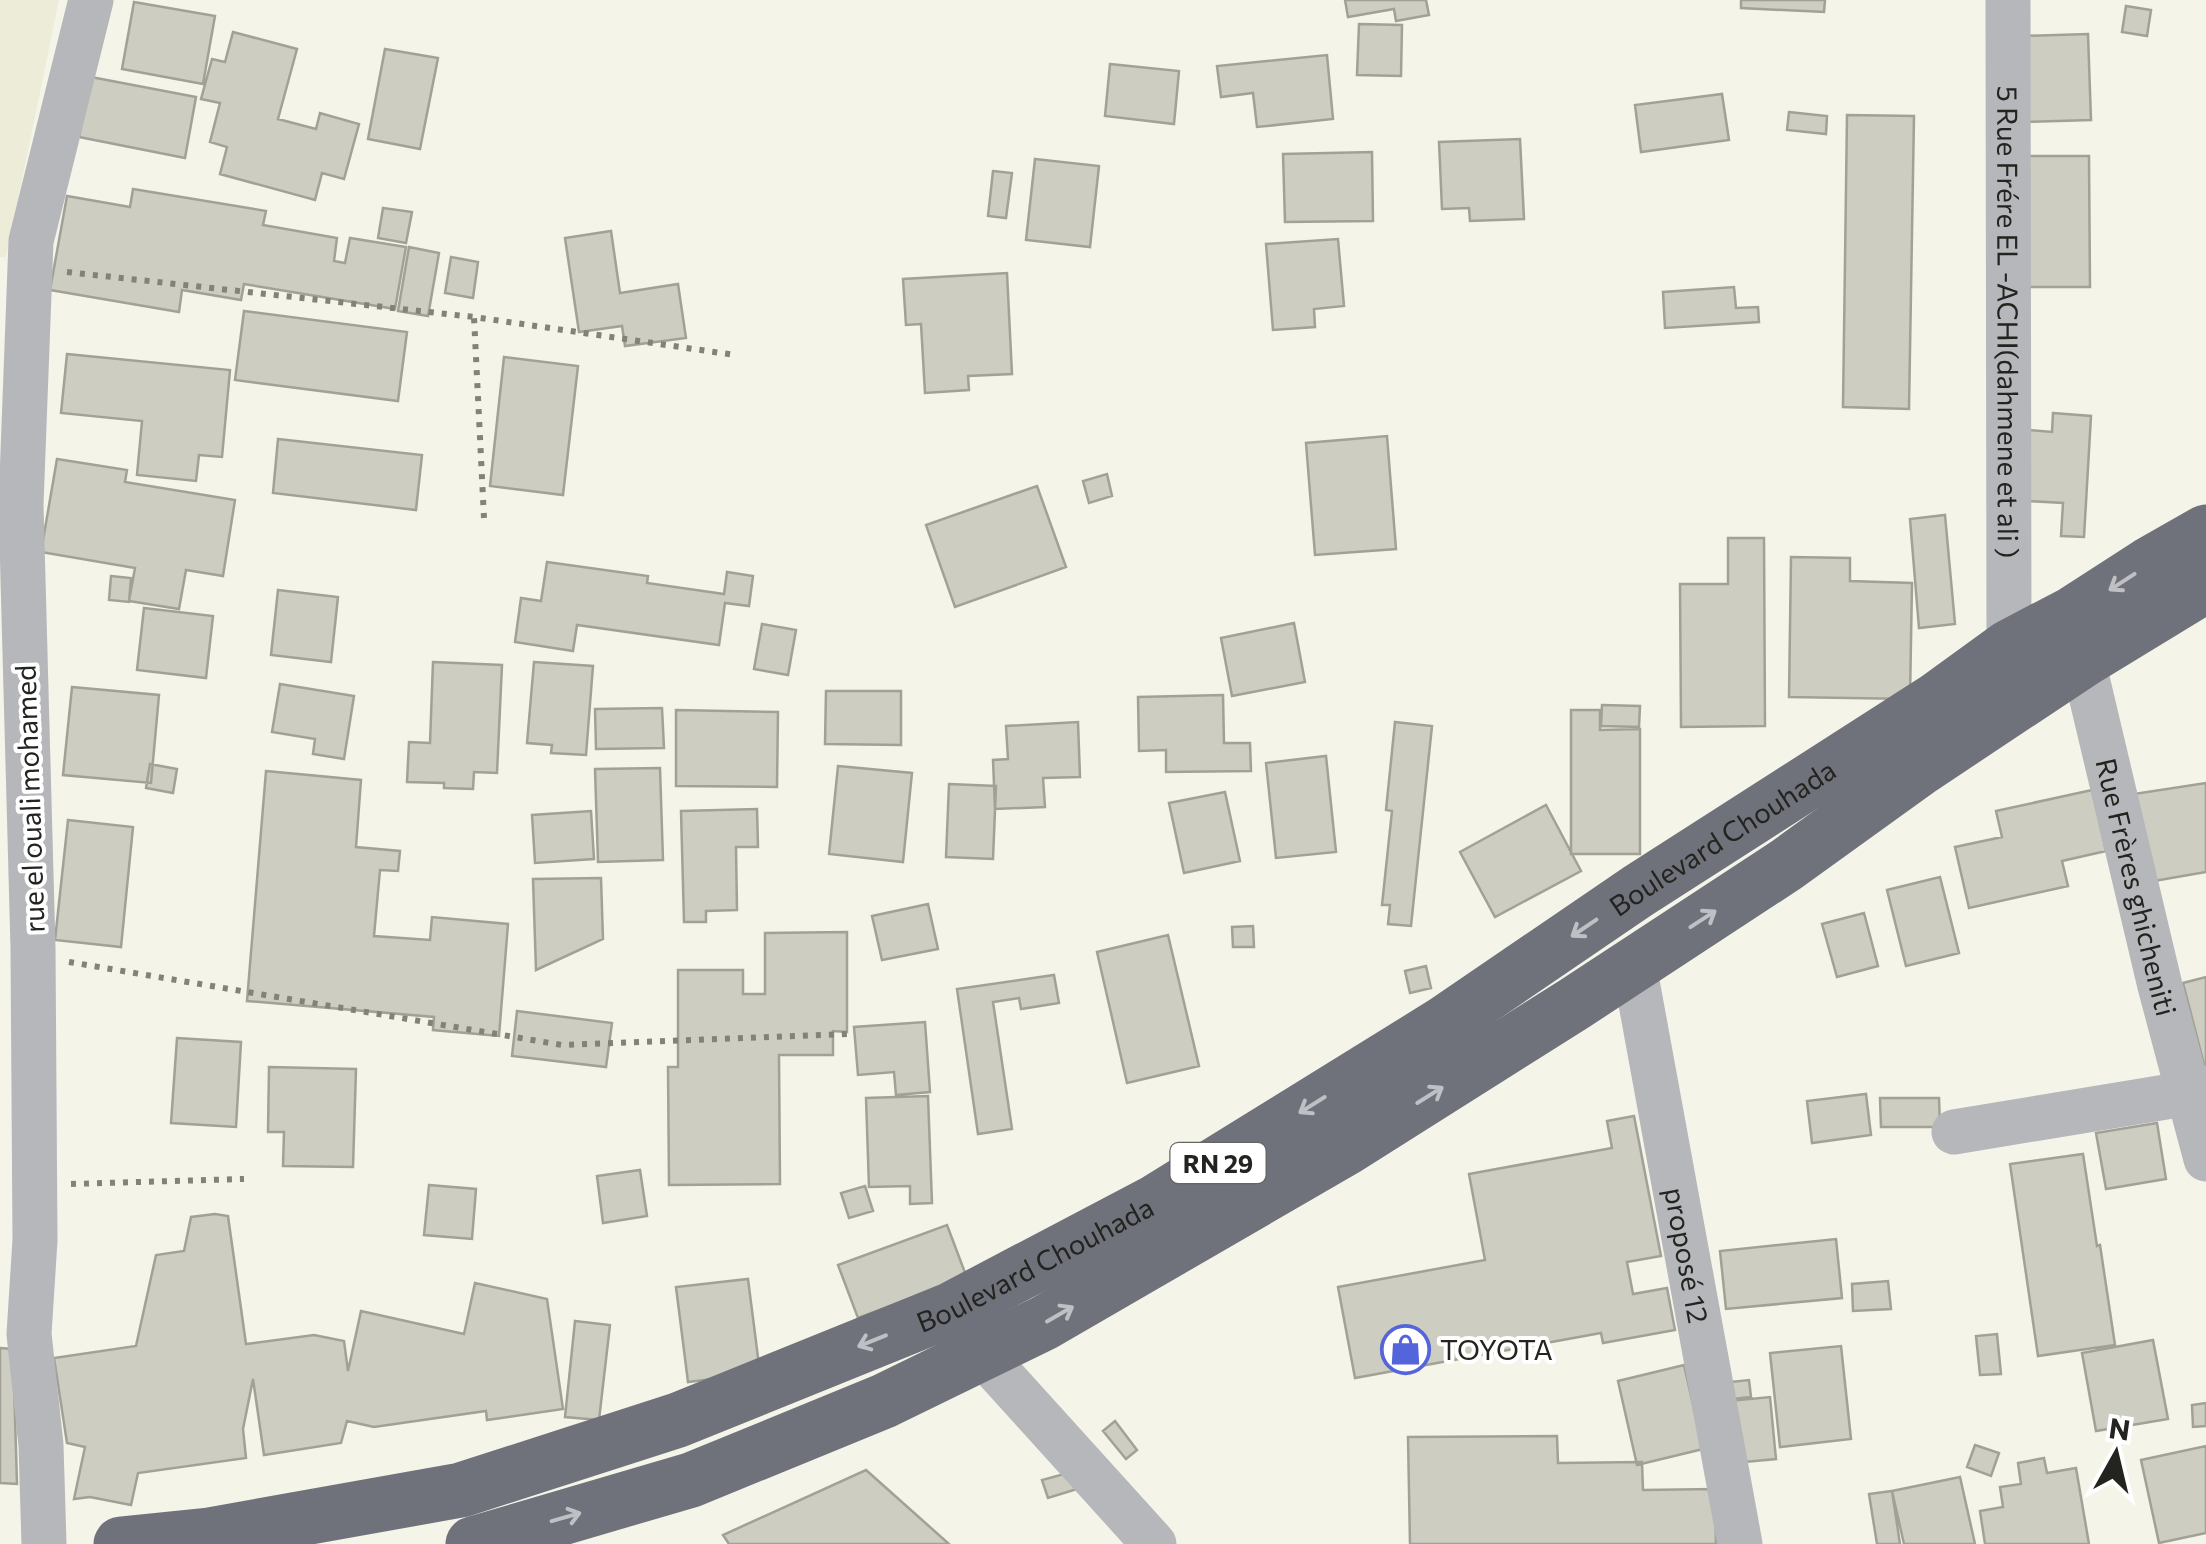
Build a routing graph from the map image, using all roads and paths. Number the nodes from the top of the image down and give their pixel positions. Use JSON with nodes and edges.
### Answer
{"nodes":[{"id":1,"x":91,"y":0,"type":"edge"},
{"id":2,"x":2008,"y":0,"type":"edge"},
{"id":3,"x":30,"y":268,"type":"junction"},
{"id":4,"x":474,"y":316,"type":"junction"},
{"id":5,"x":735,"y":355,"type":"dead end"},
{"id":6,"x":484,"y":518,"type":"dead end"},
{"id":7,"x":2206,"y":532,"type":"edge"},
{"id":8,"x":2206,"y":585,"type":"edge"},
{"id":9,"x":2077,"y":637,"type":"junction"},
{"id":10,"x":2009,"y":648,"type":"junction"},
{"id":11,"x":33,"y":956,"type":"junction"},
{"id":12,"x":1634,"y":965,"type":"junction"},
{"id":13,"x":847,"y":1034,"type":"dead end"},
{"id":14,"x":2198,"y":1091,"type":"edge"},
{"id":15,"x":1954,"y":1132,"type":"dead end"},
{"id":16,"x":2206,"y":1159,"type":"edge"},
{"id":17,"x":244,"y":1179,"type":"dead end"},
{"id":18,"x":35,"y":1185,"type":"junction"},
{"id":19,"x":982,"y":1354,"type":"junction"},
{"id":20,"x":44,"y":1544,"type":"edge"},
{"id":21,"x":121,"y":1544,"type":"edge"},
{"id":22,"x":472,"y":1544,"type":"edge"},
{"id":23,"x":1154,"y":1544,"type":"edge"},
{"id":24,"x":1740,"y":1544,"type":"edge"}],
"edges":[{"from":1,"to":3,"type":"street","name":"rue el ouali mohamed"},
{"from":2,"to":10,"type":"street","name":"5 Rue Frére EL -ACHI(dahmene et ali )"},
{"from":3,"to":4,"type":"path"},
{"from":3,"to":11,"type":"street","name":"rue el ouali mohamed"},
{"from":4,"to":5,"type":"path"},
{"from":4,"to":6,"type":"path"},
{"from":7,"to":9,"type":"highway","name":"Boulevard Chouhada","number":"RN 29","one_way":true},
{"from":8,"to":9,"type":"highway","number":"RN 29"},
{"from":9,"to":10,"type":"highway","name":"Boulevard Chouhada","number":"RN 29"},
{"from":12,"to":9,"type":"highway","number":"RN 29","one_way":true},
{"from":9,"to":14,"type":"street","name":"Rue Frères ghicheniti"},
{"from":10,"to":21,"type":"highway","name":"Boulevard Chouhada","number":"RN 29","one_way":true},
{"from":11,"to":13,"type":"path"},
{"from":11,"to":18,"type":"street","name":"rue el ouali mohamed"},
{"from":19,"to":12,"type":"highway","number":"RN 29","one_way":true},
{"from":12,"to":24,"type":"street","name":"proposé 12"},
{"from":14,"to":15,"type":"street"},
{"from":14,"to":16,"type":"street","name":"Rue Frères ghicheniti"},
{"from":17,"to":18,"type":"path"},
{"from":18,"to":20,"type":"street","name":"rue el ouali mohamed"},
{"from":22,"to":19,"type":"highway","number":"RN 29","one_way":true},
{"from":19,"to":23,"type":"street"}]}
